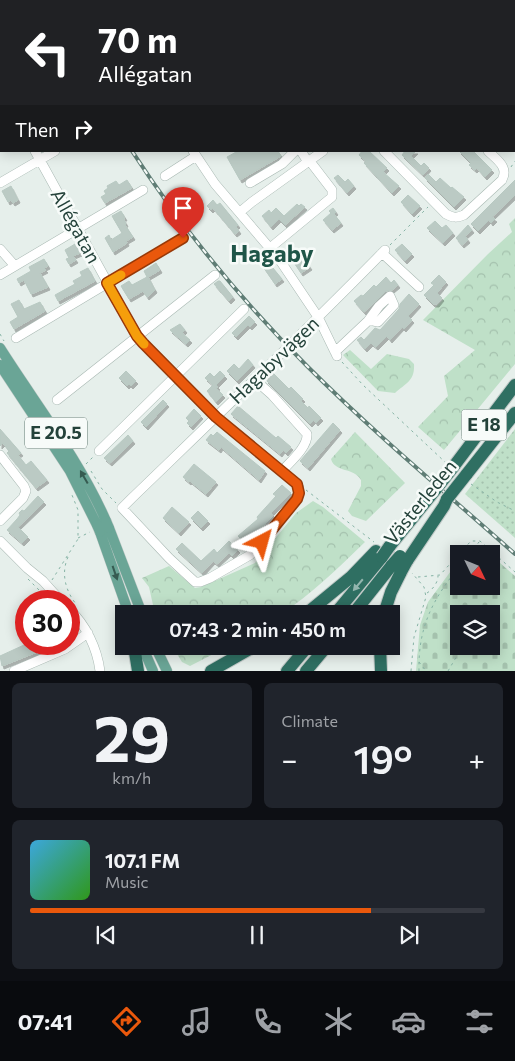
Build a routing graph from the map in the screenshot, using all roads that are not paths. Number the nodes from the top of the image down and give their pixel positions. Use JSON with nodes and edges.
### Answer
{"nodes":[{"id":1,"x":36,"y":152,"type":"edge"},
{"id":2,"x":53,"y":152,"type":"edge"},
{"id":3,"x":294,"y":152,"type":"edge"},
{"id":4,"x":302,"y":152,"type":"edge"},
{"id":5,"x":322,"y":152,"type":"edge"},
{"id":6,"x":385,"y":152,"type":"edge"},
{"id":7,"x":489,"y":152,"type":"edge"},
{"id":8,"x":195,"y":154,"type":"edge"},
{"id":9,"x":40,"y":160,"type":"junction"},
{"id":10,"x":309,"y":161,"type":"junction"},
{"id":11,"x":165,"y":176,"type":"dead end"},
{"id":12,"x":0,"y":183,"type":"edge"},
{"id":13,"x":250,"y":183,"type":"dead end"},
{"id":14,"x":143,"y":190,"type":"dead end"},
{"id":15,"x":240,"y":212,"type":"junction"},
{"id":16,"x":78,"y":229,"type":"junction"},
{"id":17,"x":183,"y":238,"type":"dead end"},
{"id":18,"x":270,"y":248,"type":"junction"},
{"id":19,"x":0,"y":249,"type":"edge"},
{"id":20,"x":15,"y":266,"type":"junction"},
{"id":21,"x":215,"y":274,"type":"dead end"},
{"id":22,"x":0,"y":275,"type":"edge"},
{"id":23,"x":107,"y":283,"type":"junction"},
{"id":24,"x":419,"y":286,"type":"dead end"},
{"id":25,"x":244,"y":309,"type":"dead end"},
{"id":26,"x":318,"y":317,"type":"junction"},
{"id":27,"x":368,"y":321,"type":"dead end"},
{"id":28,"x":137,"y":336,"type":"junction"},
{"id":29,"x":16,"y":338,"type":"dead end"},
{"id":30,"x":0,"y":348,"type":"edge"},
{"id":31,"x":0,"y":365,"type":"edge"},
{"id":32,"x":175,"y":376,"type":"junction"},
{"id":33,"x":254,"y":379,"type":"junction"},
{"id":34,"x":515,"y":385,"type":"edge"},
{"id":35,"x":57,"y":400,"type":"dead end"},
{"id":36,"x":515,"y":413,"type":"edge"},
{"id":37,"x":216,"y":417,"type":"junction"},
{"id":38,"x":99,"y":451,"type":"road end"},
{"id":39,"x":0,"y":455,"type":"edge"},
{"id":40,"x":282,"y":471,"type":"junction"},
{"id":41,"x":123,"y":508,"type":"joint"},
{"id":42,"x":0,"y":521,"type":"edge"},
{"id":43,"x":101,"y":527,"type":"junction"},
{"id":44,"x":0,"y":541,"type":"edge"},
{"id":45,"x":383,"y":550,"type":"junction"},
{"id":46,"x":400,"y":563,"type":"junction"},
{"id":47,"x":51,"y":590,"type":"edge"},
{"id":48,"x":127,"y":605,"type":"edge"},
{"id":49,"x":138,"y":605,"type":"edge"},
{"id":50,"x":317,"y":605,"type":"edge"},
{"id":51,"x":342,"y":605,"type":"edge"},
{"id":52,"x":361,"y":605,"type":"edge"},
{"id":53,"x":387,"y":605,"type":"edge"},
{"id":54,"x":80,"y":620,"type":"edge"},
{"id":55,"x":88,"y":634,"type":"junction"},
{"id":56,"x":135,"y":655,"type":"edge"},
{"id":57,"x":146,"y":655,"type":"edge"},
{"id":58,"x":159,"y":655,"type":"edge"},
{"id":59,"x":239,"y":655,"type":"edge"},
{"id":60,"x":300,"y":655,"type":"edge"},
{"id":61,"x":319,"y":655,"type":"edge"},
{"id":62,"x":380,"y":655,"type":"edge"},
{"id":63,"x":14,"y":671,"type":"edge"},
{"id":64,"x":100,"y":671,"type":"edge"},
{"id":65,"x":138,"y":671,"type":"edge"},
{"id":66,"x":153,"y":671,"type":"edge"},
{"id":67,"x":167,"y":671,"type":"edge"},
{"id":68,"x":211,"y":671,"type":"edge"},
{"id":69,"x":287,"y":671,"type":"edge"},
{"id":70,"x":306,"y":671,"type":"edge"},
{"id":71,"x":381,"y":671,"type":"edge"}],
"edges":[{"from":1,"to":9,"type":"street","name":"Allégatan"},
{"from":2,"to":9,"type":"street"},
{"from":3,"to":13,"type":"street"},
{"from":4,"to":10,"type":"street"},
{"from":5,"to":10,"type":"street"},
{"from":6,"to":7,"type":"street"},
{"from":8,"to":11,"type":"street"},
{"from":8,"to":15,"type":"street"},
{"from":9,"to":12,"type":"street"},
{"from":9,"to":16,"type":"street","name":"Allégatan"},
{"from":10,"to":15,"type":"street"},
{"from":10,"to":18,"type":"street"},
{"from":14,"to":16,"type":"street"},
{"from":15,"to":18,"type":"street"},
{"from":16,"to":20,"type":"street"},
{"from":16,"to":23,"type":"street","name":"Allégatan"},
{"from":17,"to":23,"type":"street"},
{"from":18,"to":26,"type":"street"},
{"from":19,"to":20,"type":"street"},
{"from":20,"to":22,"type":"street"},
{"from":21,"to":28,"type":"street"},
{"from":23,"to":28,"type":"street","name":"Allégatan"},
{"from":23,"to":29,"type":"street"},
{"from":24,"to":26,"type":"street","name":"Hagabyvägen"},
{"from":25,"to":32,"type":"street"},
{"from":26,"to":27,"type":"street"},
{"from":26,"to":33,"type":"street","name":"Hagabyvägen"},
{"from":28,"to":32,"type":"street","name":"Allégatan"},
{"from":28,"to":35,"type":"street"},
{"from":43,"to":30,"type":"main road","number":"E 20.5","one_way":true},
{"from":31,"to":43,"type":"main road","number":"E 20.5"},
{"from":32,"to":37,"type":"street","name":"Allégatan"},
{"from":32,"to":38,"type":"street"},
{"from":33,"to":37,"type":"street","name":"Hagabyvägen"},
{"from":33,"to":40,"type":"street"},
{"from":34,"to":45,"type":"highway","name":"Västerleden","number":"E 18","bridge":true},
{"from":36,"to":46,"type":"highway","name":"Västerleden","number":"E 18","bridge":true},
{"from":37,"to":40,"type":"street","name":"Allégatan"},
{"from":37,"to":41,"type":"street","name":"Hagabyvägen"},
{"from":39,"to":42,"type":"street"},
{"from":40,"to":41,"type":"street","name":"Allégatan"},
{"from":43,"to":48,"type":"main road","number":"E 20.5","one_way":true},
{"from":43,"to":49,"type":"main road","number":"E 20.5"},
{"from":44,"to":47,"type":"street"},
{"from":45,"to":50,"type":"highway","name":"Västerleden"},
{"from":45,"to":51,"type":"highway","name":"Västerleden","one_way":true},
{"from":46,"to":52,"type":"highway","name":"Västerleden"},
{"from":46,"to":53,"type":"highway"},
{"from":54,"to":55,"type":"street"},
{"from":55,"to":63,"type":"street"},
{"from":55,"to":64,"type":"street"},
{"from":56,"to":65,"type":"highway"},
{"from":57,"to":66,"type":"main road"},
{"from":58,"to":67,"type":"main road"},
{"from":59,"to":68,"type":"highway"},
{"from":60,"to":69,"type":"highway"},
{"from":61,"to":70,"type":"highway"},
{"from":62,"to":71,"type":"highway"}]}
